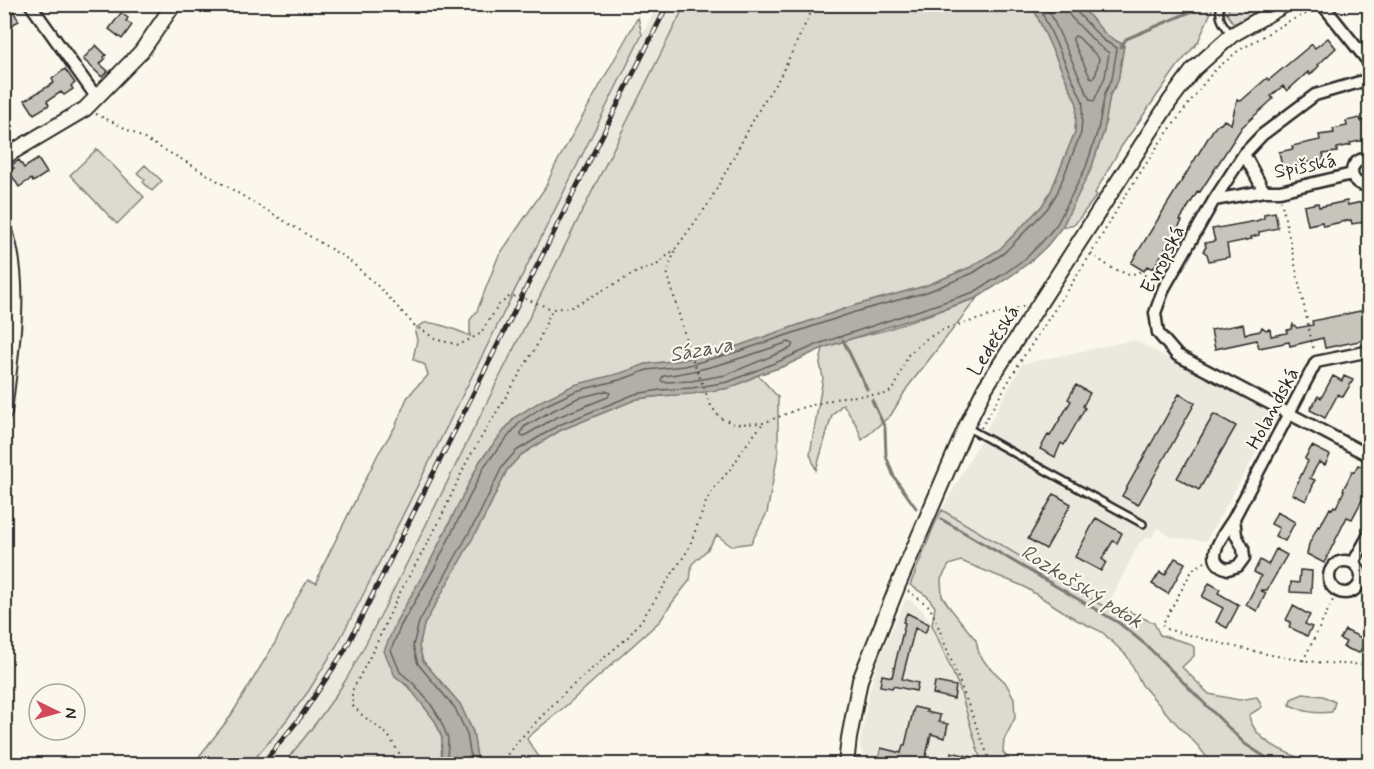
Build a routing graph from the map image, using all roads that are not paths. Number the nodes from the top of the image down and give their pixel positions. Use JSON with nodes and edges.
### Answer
{"nodes":[{"id":1,"x":30,"y":4,"type":"edge"},
{"id":2,"x":174,"y":4,"type":"edge"},
{"id":3,"x":1221,"y":4,"type":"edge"},
{"id":4,"x":1286,"y":4,"type":"edge"},
{"id":5,"x":1323,"y":6,"type":"edge"},
{"id":6,"x":1232,"y":35,"type":"junction"},
{"id":7,"x":1370,"y":64,"type":"edge"},
{"id":8,"x":1370,"y":78,"type":"edge"},
{"id":9,"x":97,"y":98,"type":"junction"},
{"id":10,"x":1244,"y":154,"type":"junction"},
{"id":11,"x":4,"y":157,"type":"edge"},
{"id":12,"x":1370,"y":159,"type":"edge"},
{"id":13,"x":1352,"y":174,"type":"junction"},
{"id":14,"x":1370,"y":185,"type":"edge"},
{"id":15,"x":1264,"y":191,"type":"junction"},
{"id":16,"x":1214,"y":200,"type":"junction"},
{"id":17,"x":4,"y":228,"type":"edge"},
{"id":18,"x":1370,"y":351,"type":"edge"},
{"id":19,"x":4,"y":413,"type":"edge"},
{"id":20,"x":1290,"y":414,"type":"junction"},
{"id":21,"x":972,"y":430,"type":"junction"},
{"id":22,"x":1370,"y":456,"type":"edge"},
{"id":23,"x":1234,"y":518,"type":"junction"},
{"id":24,"x":1143,"y":524,"type":"dead end"},
{"id":25,"x":1370,"y":533,"type":"edge"},
{"id":26,"x":1353,"y":563,"type":"junction"},
{"id":27,"x":846,"y":765,"type":"edge"}],
"edges":[{"from":1,"to":9,"type":"street"},
{"from":2,"to":9,"type":"main road"},
{"from":3,"to":6,"type":"lane"},
{"from":4,"to":6,"type":"main road","name":"Ledečská"},
{"from":5,"to":7,"type":"street"},
{"from":6,"to":21,"type":"main road","name":"Ledečská"},
{"from":8,"to":10,"type":"street","name":"Evropská"},
{"from":9,"to":11,"type":"main road"},
{"from":10,"to":15,"type":"street","name":"Spišská"},
{"from":10,"to":16,"type":"street","name":"Evropská"},
{"from":12,"to":13,"type":"street","name":"Spišská"},
{"from":13,"to":14,"type":"street","name":"Spišská"},
{"from":13,"to":15,"type":"street","name":"Spišská"},
{"from":15,"to":16,"type":"street","name":"Spišská"},
{"from":16,"to":20,"type":"street","name":"Evropská"},
{"from":17,"to":19,"type":"main road"},
{"from":18,"to":20,"type":"street","name":"Holandská"},
{"from":20,"to":22,"type":"street","name":"Evropská"},
{"from":20,"to":23,"type":"street","name":"Holandská"},
{"from":21,"to":24,"type":"lane"},
{"from":21,"to":27,"type":"main road","name":"Ledečská"},
{"from":23,"to":23,"type":"street","name":"Holandská"},
{"from":25,"to":26,"type":"street"},
{"from":26,"to":26,"type":"street"}]}
